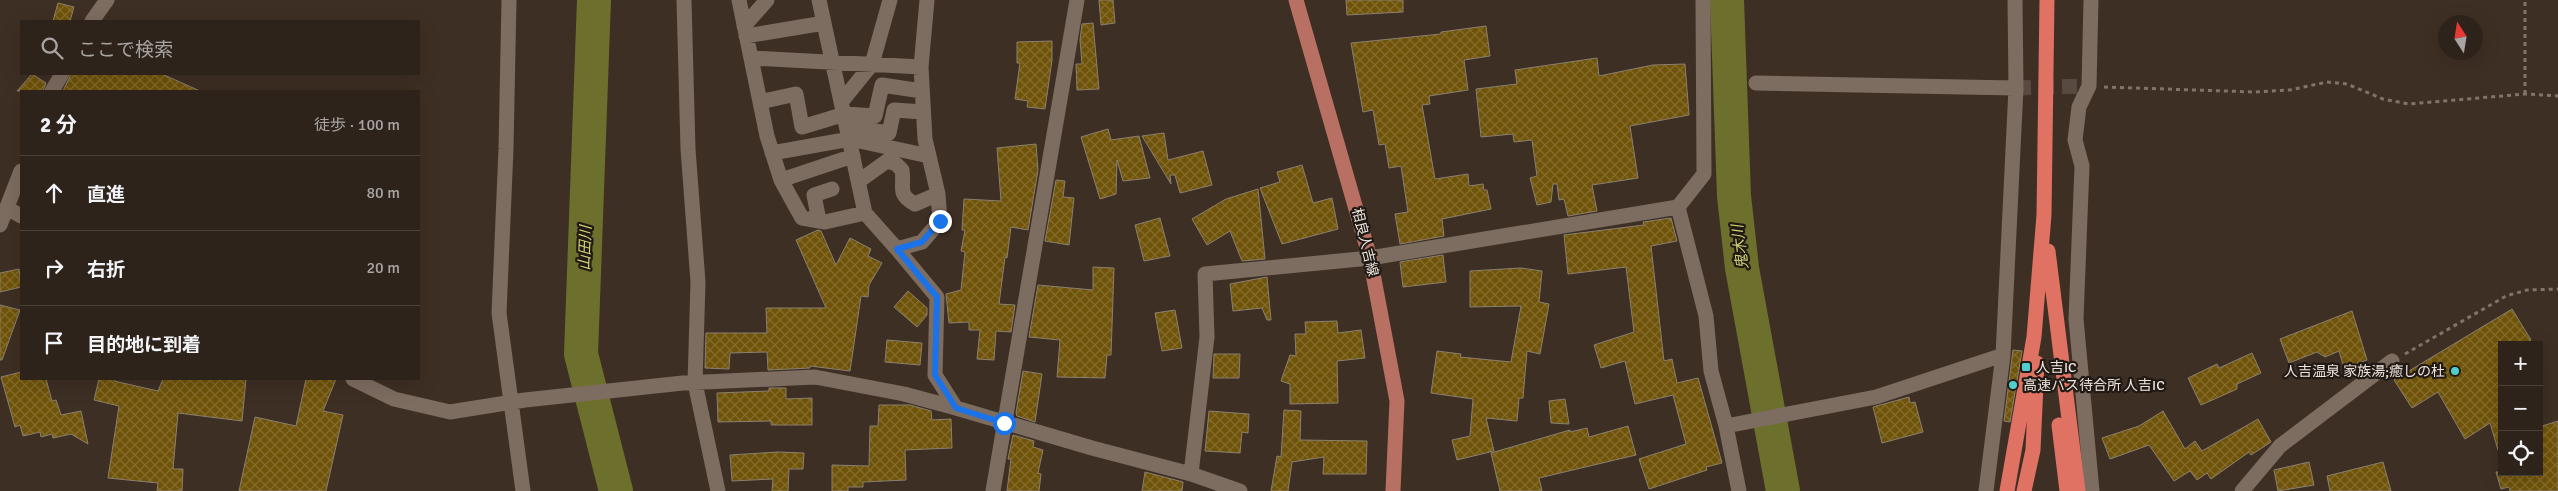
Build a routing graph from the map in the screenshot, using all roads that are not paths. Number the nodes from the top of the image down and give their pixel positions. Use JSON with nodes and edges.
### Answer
{"nodes":[{"id":1,"x":106,"y":0,"type":"edge"},
{"id":2,"x":509,"y":0,"type":"edge"},
{"id":3,"x":684,"y":0,"type":"edge"},
{"id":4,"x":739,"y":0,"type":"edge"},
{"id":5,"x":767,"y":0,"type":"edge"},
{"id":6,"x":819,"y":0,"type":"edge"},
{"id":7,"x":890,"y":0,"type":"edge"},
{"id":8,"x":927,"y":0,"type":"edge"},
{"id":9,"x":1077,"y":0,"type":"edge"},
{"id":10,"x":1296,"y":0,"type":"edge"},
{"id":11,"x":1703,"y":0,"type":"edge"},
{"id":12,"x":2015,"y":0,"type":"edge"},
{"id":13,"x":2047,"y":0,"type":"edge"},
{"id":14,"x":2091,"y":0,"type":"edge"},
{"id":15,"x":93,"y":20,"type":"edge"},
{"id":16,"x":824,"y":23,"type":"junction"},
{"id":17,"x":745,"y":31,"type":"junction"},
{"id":18,"x":750,"y":58,"type":"junction"},
{"id":19,"x":833,"y":60,"type":"junction"},
{"id":20,"x":872,"y":64,"type":"junction"},
{"id":21,"x":921,"y":67,"type":"junction"},
{"id":22,"x":61,"y":75,"type":"edge"},
{"id":23,"x":1756,"y":83,"type":"dead end"},
{"id":24,"x":2016,"y":88,"type":"junction"},
{"id":25,"x":53,"y":90,"type":"edge"},
{"id":26,"x":922,"y":91,"type":"junction"},
{"id":27,"x":760,"y":102,"type":"junction"},
{"id":28,"x":923,"y":112,"type":"junction"},
{"id":29,"x":846,"y":120,"type":"junction"},
{"id":30,"x":772,"y":153,"type":"junction"},
{"id":31,"x":853,"y":156,"type":"junction"},
{"id":32,"x":928,"y":156,"type":"junction"},
{"id":33,"x":20,"y":174,"type":"edge"},
{"id":34,"x":781,"y":180,"type":"junction"},
{"id":35,"x":859,"y":180,"type":"junction"},
{"id":36,"x":832,"y":189,"type":"dead end"},
{"id":37,"x":938,"y":194,"type":"junction"},
{"id":38,"x":3,"y":202,"type":"edge"},
{"id":39,"x":1678,"y":207,"type":"junction"},
{"id":40,"x":865,"y":213,"type":"junction"},
{"id":41,"x":20,"y":215,"type":"edge"},
{"id":42,"x":2044,"y":215,"type":"junction"},
{"id":43,"x":820,"y":221,"type":"junction"},
{"id":44,"x":0,"y":224,"type":"edge"},
{"id":45,"x":897,"y":249,"type":"junction"},
{"id":46,"x":1370,"y":258,"type":"junction"},
{"id":47,"x":2034,"y":337,"type":"junction"},
{"id":48,"x":2004,"y":355,"type":"junction"},
{"id":49,"x":2392,"y":361,"type":"road end"},
{"id":50,"x":355,"y":380,"type":"edge"},
{"id":51,"x":689,"y":383,"type":"junction"},
{"id":52,"x":2063,"y":384,"type":"junction"},
{"id":53,"x":519,"y":402,"type":"junction"},
{"id":54,"x":956,"y":408,"type":"junction"},
{"id":55,"x":1004,"y":423,"type":"junction"},
{"id":56,"x":1726,"y":426,"type":"junction"},
{"id":57,"x":1191,"y":474,"type":"junction"},
{"id":58,"x":523,"y":491,"type":"edge"},
{"id":59,"x":718,"y":491,"type":"edge"},
{"id":60,"x":993,"y":491,"type":"edge"},
{"id":61,"x":1240,"y":491,"type":"edge"},
{"id":62,"x":1393,"y":491,"type":"edge"},
{"id":63,"x":1739,"y":491,"type":"edge"},
{"id":64,"x":1986,"y":491,"type":"edge"},
{"id":65,"x":2008,"y":491,"type":"edge"},
{"id":66,"x":2024,"y":491,"type":"edge"},
{"id":67,"x":2067,"y":491,"type":"edge"},
{"id":68,"x":2078,"y":491,"type":"edge"},
{"id":69,"x":2092,"y":491,"type":"edge"},
{"id":70,"x":2242,"y":491,"type":"edge"}],
"edges":[{"from":1,"to":15,"type":"street"},
{"from":2,"to":53,"type":"street"},
{"from":3,"to":51,"type":"street"},
{"from":4,"to":17,"type":"street"},
{"from":5,"to":17,"type":"street"},
{"from":6,"to":16,"type":"street"},
{"from":7,"to":20,"type":"street"},
{"from":8,"to":21,"type":"street"},
{"from":9,"to":55,"type":"street"},
{"from":10,"to":46,"type":"main road","name":"相良人吉線"},
{"from":11,"to":39,"type":"street"},
{"from":12,"to":24,"type":"street"},
{"from":13,"to":42,"type":"highway"},
{"from":14,"to":69,"type":"street"},
{"from":16,"to":17,"type":"street"},
{"from":16,"to":19,"type":"street"},
{"from":17,"to":18,"type":"street"},
{"from":18,"to":19,"type":"street"},
{"from":18,"to":27,"type":"street"},
{"from":19,"to":20,"type":"street"},
{"from":19,"to":29,"type":"street"},
{"from":20,"to":21,"type":"street"},
{"from":20,"to":29,"type":"street"},
{"from":21,"to":26,"type":"street"},
{"from":22,"to":25,"type":"street"},
{"from":23,"to":24,"type":"street"},
{"from":24,"to":48,"type":"street"},
{"from":26,"to":28,"type":"street"},
{"from":26,"to":29,"type":"street"},
{"from":27,"to":29,"type":"street"},
{"from":27,"to":30,"type":"street"},
{"from":28,"to":29,"type":"street"},
{"from":28,"to":32,"type":"street"},
{"from":29,"to":30,"type":"street"},
{"from":29,"to":31,"type":"street"},
{"from":29,"to":32,"type":"street"},
{"from":30,"to":34,"type":"street"},
{"from":31,"to":34,"type":"street"},
{"from":31,"to":35,"type":"street"},
{"from":32,"to":37,"type":"street"},
{"from":33,"to":38,"type":"street"},
{"from":34,"to":43,"type":"street"},
{"from":35,"to":37,"type":"street"},
{"from":35,"to":40,"type":"street"},
{"from":36,"to":43,"type":"street"},
{"from":37,"to":45,"type":"street"},
{"from":38,"to":41,"type":"street"},
{"from":38,"to":44,"type":"street"},
{"from":39,"to":46,"type":"street"},
{"from":39,"to":56,"type":"street"},
{"from":40,"to":43,"type":"street"},
{"from":40,"to":45,"type":"street"},
{"from":42,"to":47,"type":"highway"},
{"from":42,"to":52,"type":"highway"},
{"from":45,"to":54,"type":"street"},
{"from":46,"to":57,"type":"street"},
{"from":46,"to":62,"type":"main road","name":"相良人吉線"},
{"from":47,"to":65,"type":"highway"},
{"from":47,"to":66,"type":"highway"},
{"from":48,"to":56,"type":"street"},
{"from":48,"to":64,"type":"street"},
{"from":49,"to":70,"type":"street"},
{"from":50,"to":53,"type":"street"},
{"from":51,"to":53,"type":"street"},
{"from":51,"to":54,"type":"street"},
{"from":51,"to":59,"type":"street"},
{"from":52,"to":67,"type":"highway"},
{"from":52,"to":68,"type":"highway"},
{"from":53,"to":58,"type":"street"},
{"from":54,"to":55,"type":"street"},
{"from":55,"to":57,"type":"street"},
{"from":55,"to":60,"type":"street"},
{"from":56,"to":63,"type":"street"},
{"from":57,"to":61,"type":"street"}]}
